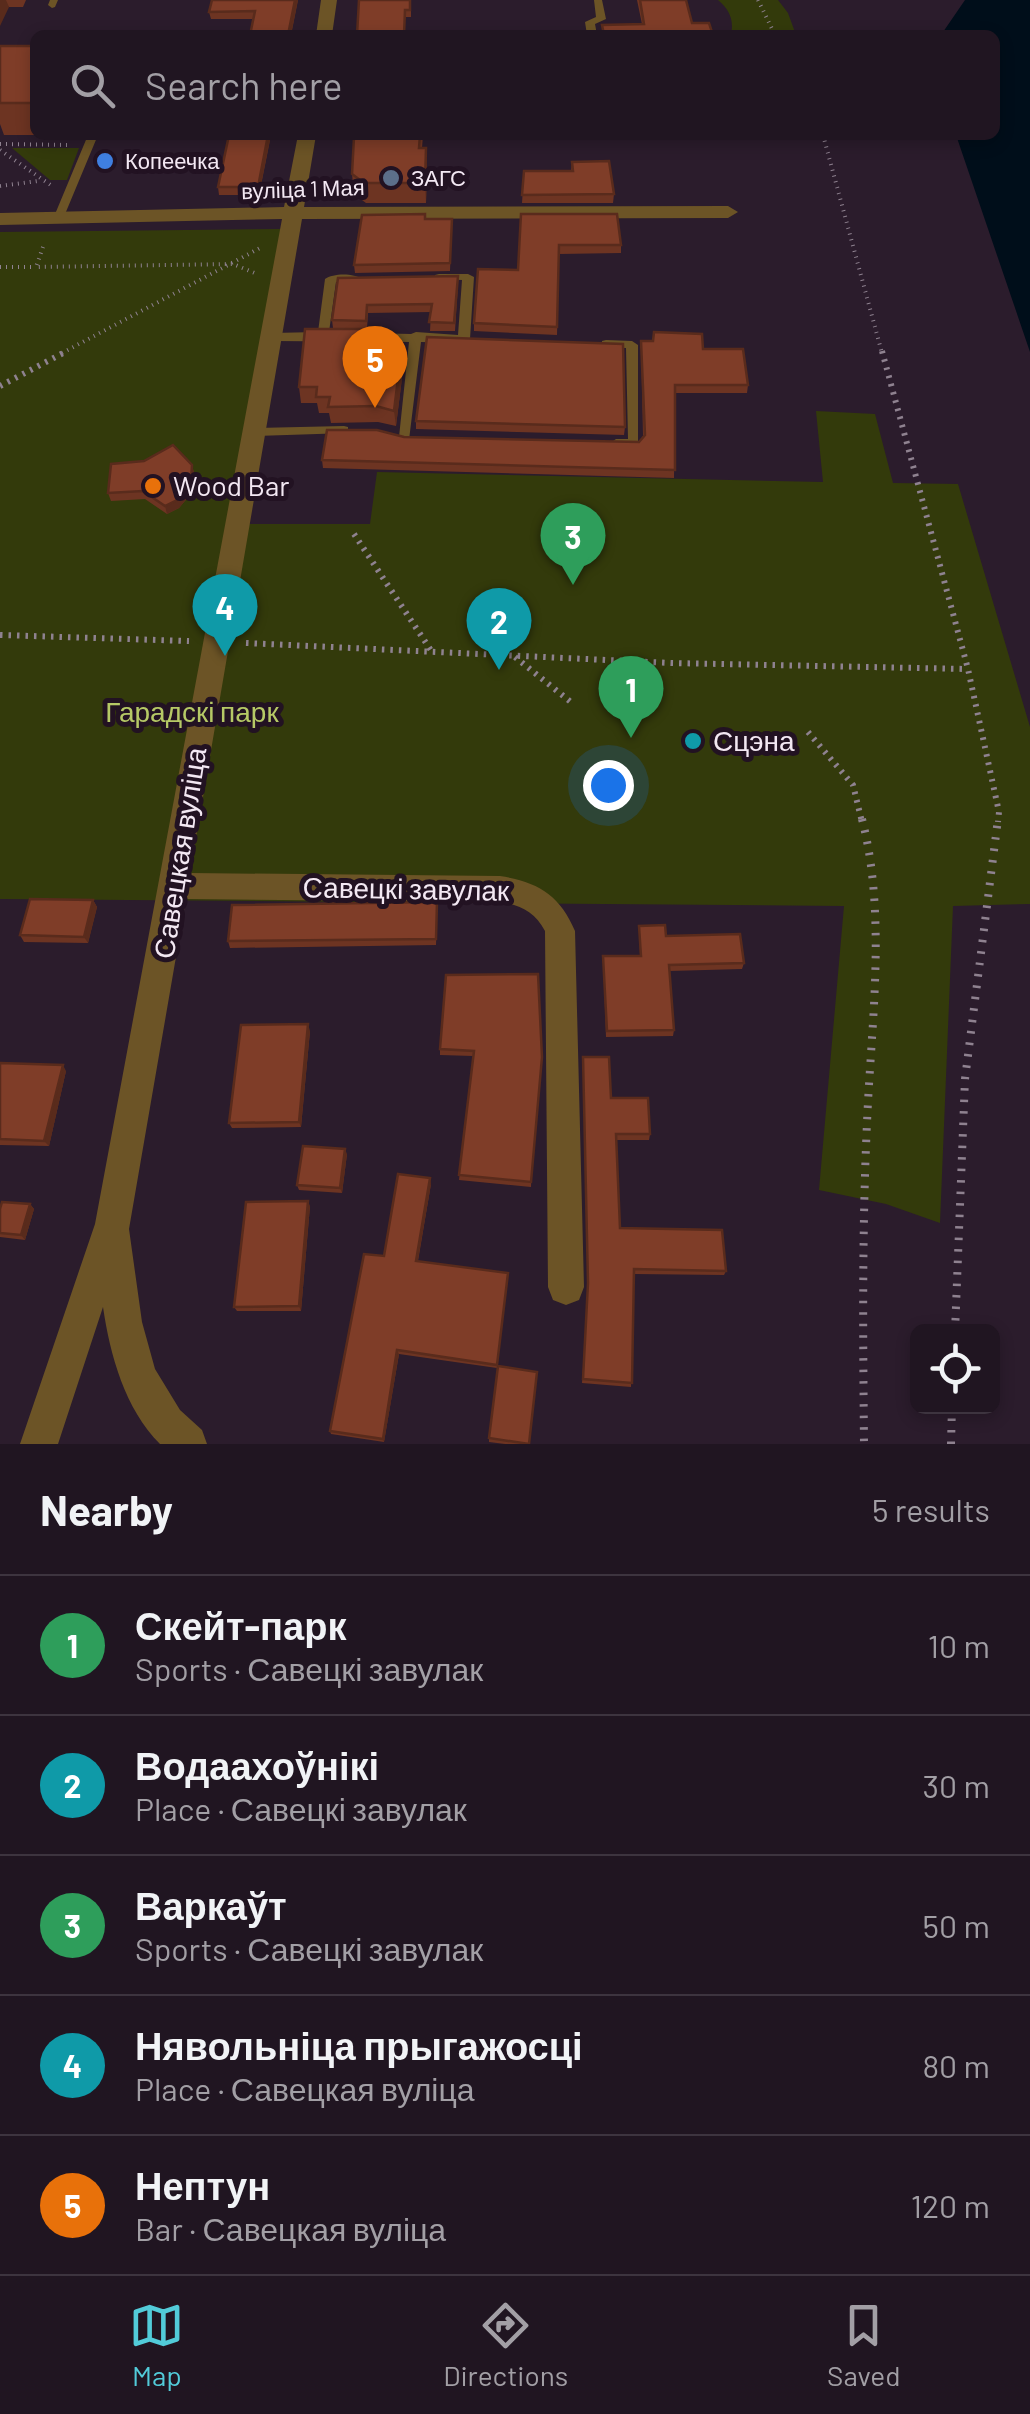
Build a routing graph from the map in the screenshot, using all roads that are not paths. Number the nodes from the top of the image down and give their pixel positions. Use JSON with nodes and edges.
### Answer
{"nodes":[{"id":1,"x":329,"y":0,"type":"edge"},
{"id":2,"x":598,"y":0,"type":"edge"},
{"id":3,"x":325,"y":30,"type":"edge"},
{"id":4,"x":591,"y":30,"type":"edge"},
{"id":5,"x":91,"y":140,"type":"edge"},
{"id":6,"x":306,"y":140,"type":"edge"},
{"id":7,"x":728,"y":212,"type":"dead end"},
{"id":8,"x":294,"y":215,"type":"junction"},
{"id":9,"x":58,"y":218,"type":"junction"},
{"id":10,"x":0,"y":219,"type":"edge"},
{"id":11,"x":429,"y":278,"type":"edge"},
{"id":12,"x":370,"y":279,"type":"edge"},
{"id":13,"x":323,"y":336,"type":"junction"},
{"id":14,"x":416,"y":336,"type":"junction"},
{"id":15,"x":272,"y":337,"type":"junction"},
{"id":16,"x":464,"y":339,"type":"junction"},
{"id":17,"x":483,"y":340,"type":"edge"},
{"id":18,"x":595,"y":344,"type":"edge"},
{"id":19,"x":360,"y":430,"type":"edge"},
{"id":20,"x":256,"y":432,"type":"junction"},
{"id":21,"x":424,"y":438,"type":"edge"},
{"id":22,"x":596,"y":442,"type":"edge"},
{"id":23,"x":175,"y":886,"type":"junction"},
{"id":24,"x":113,"y":1224,"type":"junction"},
{"id":25,"x":566,"y":1287,"type":"dead end"},
{"id":26,"x":39,"y":1444,"type":"edge"},
{"id":27,"x":188,"y":1444,"type":"edge"}],
"edges":[{"from":1,"to":3,"type":"street"},
{"from":2,"to":4,"type":"lane"},
{"from":5,"to":9,"type":"lane"},
{"from":6,"to":8,"type":"street","name":"Савецкая вуліца"},
{"from":7,"to":8,"type":"street","name":"вуліца 1 Мая"},
{"from":8,"to":9,"type":"street","name":"вуліца 1 Мая"},
{"from":8,"to":15,"type":"street","name":"Савецкая вуліца"},
{"from":9,"to":10,"type":"street","name":"вуліца 1 Мая"},
{"from":11,"to":16,"type":"lane"},
{"from":12,"to":13,"type":"lane"},
{"from":13,"to":14,"type":"lane"},
{"from":13,"to":15,"type":"lane"},
{"from":14,"to":16,"type":"lane"},
{"from":14,"to":21,"type":"lane"},
{"from":15,"to":20,"type":"street","name":"Савецкая вуліца"},
{"from":16,"to":17,"type":"lane"},
{"from":18,"to":22,"type":"lane"},
{"from":19,"to":20,"type":"lane"},
{"from":20,"to":23,"type":"street","name":"Савецкая вуліца"},
{"from":23,"to":24,"type":"street","name":"Савецкая вуліца"},
{"from":23,"to":25,"type":"street","name":"Савецкі завулак"},
{"from":24,"to":26,"type":"street","name":"Савецкая вуліца"},
{"from":24,"to":27,"type":"street"}]}
